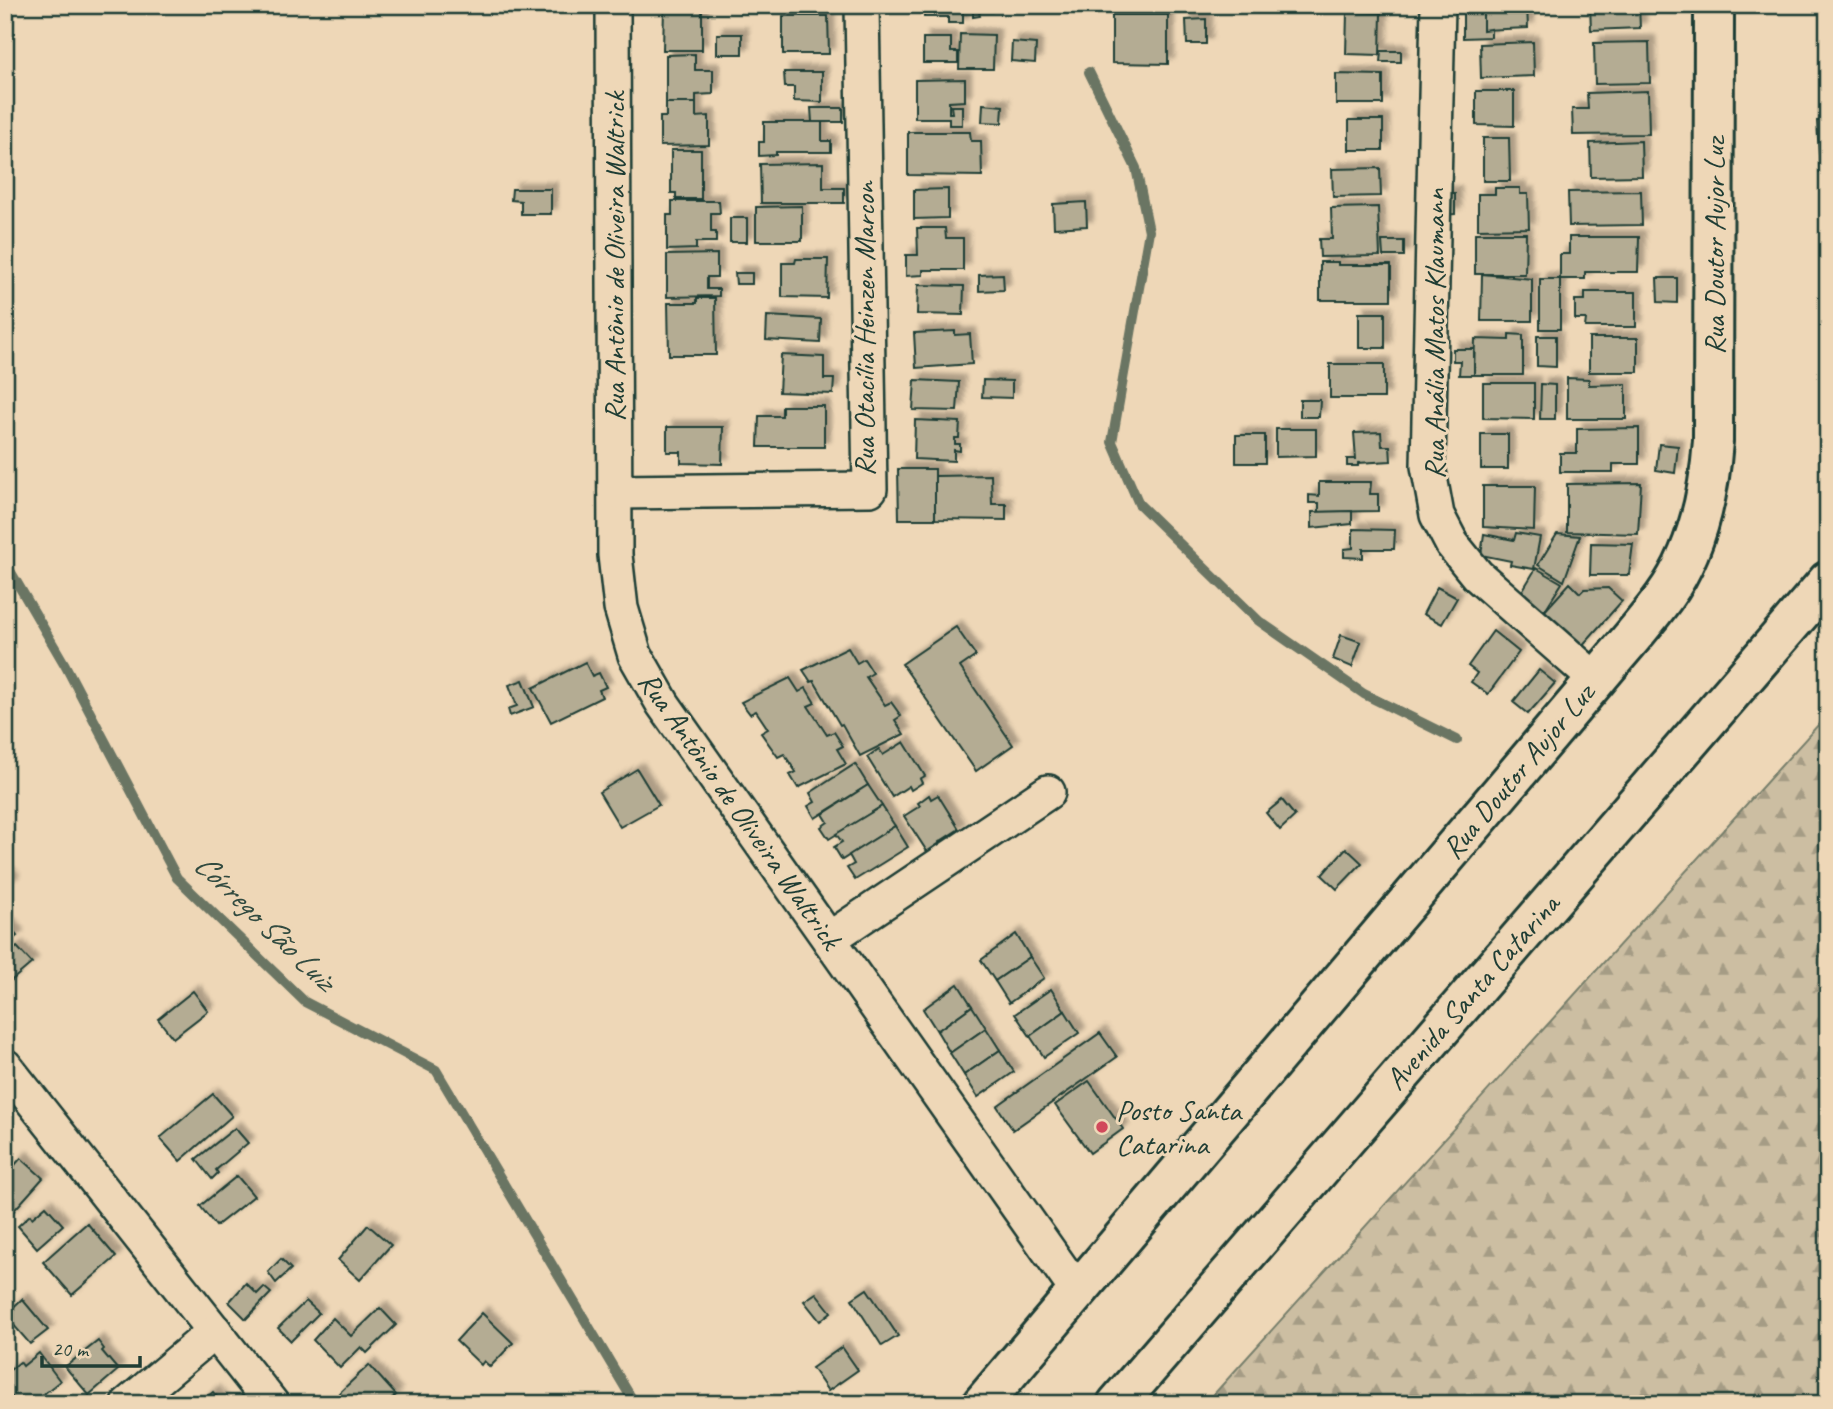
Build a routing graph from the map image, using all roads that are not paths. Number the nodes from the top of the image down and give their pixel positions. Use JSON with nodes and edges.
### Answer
{"nodes":[{"id":1,"x":613,"y":5,"type":"edge"},
{"id":2,"x":862,"y":5,"type":"edge"},
{"id":3,"x":1438,"y":5,"type":"edge"},
{"id":4,"x":1714,"y":5,"type":"edge"},
{"id":5,"x":615,"y":492,"type":"junction"},
{"id":6,"x":1828,"y":581,"type":"edge"},
{"id":7,"x":1596,"y":680,"type":"junction"},
{"id":8,"x":1048,"y":792,"type":"dead end"},
{"id":9,"x":829,"y":939,"type":"junction"},
{"id":10,"x":5,"y":1066,"type":"edge"},
{"id":11,"x":1077,"y":1291,"type":"junction"},
{"id":12,"x":215,"y":1331,"type":"junction"},
{"id":13,"x":128,"y":1404,"type":"edge"},
{"id":14,"x":272,"y":1404,"type":"edge"},
{"id":15,"x":982,"y":1404,"type":"edge"},
{"id":16,"x":1117,"y":1404,"type":"edge"}],
"edges":[{"from":1,"to":5,"type":"street","name":"Rua Antônio de Oliveira Waltrick"},
{"from":2,"to":5,"type":"street","name":"Rua Otacília Heinzen Marcon"},
{"from":3,"to":7,"type":"street","name":"Rua Anália Matos Klaumann"},
{"from":4,"to":7,"type":"street","name":"Rua Doutor Aujor Luz"},
{"from":5,"to":9,"type":"street","name":"Rua Antônio de Oliveira Waltrick"},
{"from":6,"to":16,"type":"street","name":"Avenida Santa Catarina"},
{"from":7,"to":11,"type":"street","name":"Rua Doutor Aujor Luz"},
{"from":8,"to":9,"type":"street"},
{"from":9,"to":11,"type":"street","name":"Rua Antônio de Oliveira Waltrick"},
{"from":10,"to":12,"type":"street"},
{"from":11,"to":15,"type":"street","name":"Rua Doutor Aujor Luz"},
{"from":12,"to":13,"type":"street"},
{"from":12,"to":14,"type":"street"}]}
